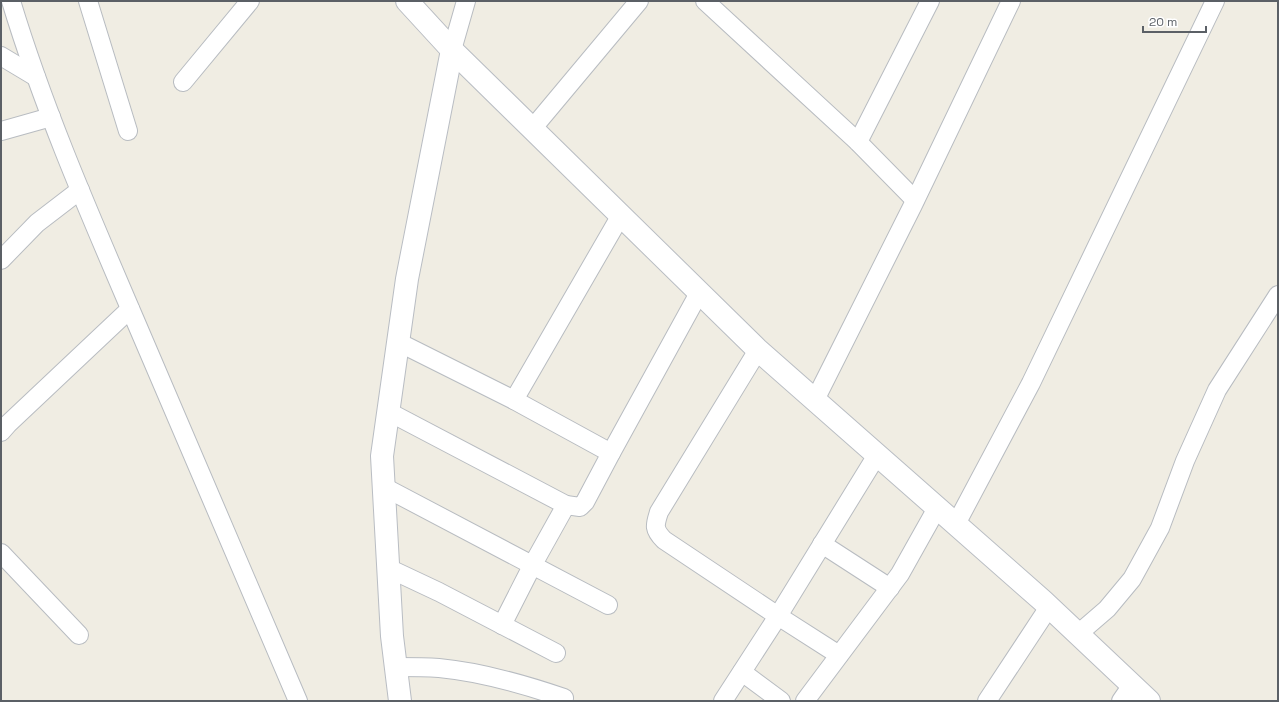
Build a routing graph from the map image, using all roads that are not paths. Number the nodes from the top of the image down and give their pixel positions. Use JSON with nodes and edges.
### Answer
{"nodes":[{"id":1,"x":11,"y":1,"type":"edge"},
{"id":2,"x":88,"y":1,"type":"edge"},
{"id":3,"x":250,"y":1,"type":"edge"},
{"id":4,"x":407,"y":1,"type":"edge"},
{"id":5,"x":466,"y":1,"type":"edge"},
{"id":6,"x":639,"y":1,"type":"edge"},
{"id":7,"x":705,"y":1,"type":"edge"},
{"id":8,"x":930,"y":1,"type":"edge"},
{"id":9,"x":1011,"y":1,"type":"edge"},
{"id":10,"x":1214,"y":1,"type":"edge"},
{"id":11,"x":452,"y":50,"type":"junction"},
{"id":12,"x":1,"y":56,"type":"edge"},
{"id":13,"x":36,"y":78,"type":"junction"},
{"id":14,"x":183,"y":82,"type":"dead end"},
{"id":15,"x":51,"y":117,"type":"junction"},
{"id":16,"x":532,"y":129,"type":"junction"},
{"id":17,"x":1,"y":131,"type":"edge"},
{"id":18,"x":128,"y":131,"type":"dead end"},
{"id":19,"x":858,"y":142,"type":"junction"},
{"id":20,"x":80,"y":190,"type":"junction"},
{"id":21,"x":915,"y":200,"type":"junction"},
{"id":22,"x":621,"y":215,"type":"junction"},
{"id":23,"x":1,"y":260,"type":"edge"},
{"id":24,"x":699,"y":293,"type":"junction"},
{"id":25,"x":1278,"y":295,"type":"edge"},
{"id":26,"x":130,"y":309,"type":"junction"},
{"id":27,"x":398,"y":342,"type":"junction"},
{"id":28,"x":758,"y":350,"type":"junction"},
{"id":29,"x":514,"y":400,"type":"junction"},
{"id":30,"x":815,"y":400,"type":"junction"},
{"id":31,"x":389,"y":412,"type":"junction"},
{"id":32,"x":1,"y":432,"type":"edge"},
{"id":33,"x":611,"y":453,"type":"junction"},
{"id":34,"x":877,"y":455,"type":"junction"},
{"id":35,"x":384,"y":487,"type":"junction"},
{"id":36,"x":566,"y":505,"type":"junction"},
{"id":37,"x":938,"y":508,"type":"junction"},
{"id":38,"x":956,"y":524,"type":"junction"},
{"id":39,"x":822,"y":544,"type":"junction"},
{"id":40,"x":1,"y":552,"type":"edge"},
{"id":41,"x":532,"y":566,"type":"junction"},
{"id":42,"x":388,"y":568,"type":"junction"},
{"id":43,"x":890,"y":588,"type":"junction"},
{"id":44,"x":608,"y":605,"type":"dead end"},
{"id":45,"x":1048,"y":607,"type":"junction"},
{"id":46,"x":778,"y":616,"type":"junction"},
{"id":47,"x":502,"y":625,"type":"junction"},
{"id":48,"x":1078,"y":634,"type":"junction"},
{"id":49,"x":79,"y":635,"type":"dead end"},
{"id":50,"x":556,"y":653,"type":"dead end"},
{"id":51,"x":839,"y":655,"type":"junction"},
{"id":52,"x":396,"y":667,"type":"junction"},
{"id":53,"x":742,"y":672,"type":"junction"},
{"id":54,"x":1126,"y":693,"type":"edge"},
{"id":55,"x":564,"y":698,"type":"dead end"},
{"id":56,"x":298,"y":701,"type":"edge"},
{"id":57,"x":400,"y":701,"type":"edge"},
{"id":58,"x":723,"y":701,"type":"edge"},
{"id":59,"x":781,"y":701,"type":"edge"},
{"id":60,"x":805,"y":701,"type":"edge"},
{"id":61,"x":987,"y":701,"type":"edge"},
{"id":62,"x":1149,"y":701,"type":"edge"}],
"edges":[{"from":1,"to":13,"type":"street"},
{"from":2,"to":18,"type":"street"},
{"from":3,"to":14,"type":"street"},
{"from":4,"to":11,"type":"street"},
{"from":5,"to":11,"type":"street"},
{"from":6,"to":16,"type":"street"},
{"from":7,"to":19,"type":"street"},
{"from":8,"to":19,"type":"street"},
{"from":9,"to":21,"type":"street"},
{"from":10,"to":38,"type":"street"},
{"from":11,"to":16,"type":"street"},
{"from":11,"to":27,"type":"street"},
{"from":12,"to":13,"type":"street"},
{"from":13,"to":15,"type":"street"},
{"from":15,"to":17,"type":"street"},
{"from":15,"to":20,"type":"street"},
{"from":16,"to":22,"type":"street"},
{"from":19,"to":21,"type":"street"},
{"from":20,"to":23,"type":"street"},
{"from":20,"to":26,"type":"street"},
{"from":21,"to":30,"type":"street"},
{"from":22,"to":24,"type":"street"},
{"from":22,"to":29,"type":"street"},
{"from":24,"to":28,"type":"street"},
{"from":24,"to":33,"type":"street"},
{"from":25,"to":48,"type":"street"},
{"from":26,"to":32,"type":"street"},
{"from":26,"to":56,"type":"street"},
{"from":27,"to":29,"type":"street"},
{"from":27,"to":31,"type":"street"},
{"from":28,"to":30,"type":"street"},
{"from":28,"to":46,"type":"street"},
{"from":29,"to":33,"type":"street"},
{"from":30,"to":34,"type":"street"},
{"from":31,"to":35,"type":"street"},
{"from":31,"to":36,"type":"street"},
{"from":33,"to":36,"type":"street"},
{"from":34,"to":37,"type":"street"},
{"from":34,"to":39,"type":"street"},
{"from":35,"to":41,"type":"street"},
{"from":35,"to":42,"type":"street"},
{"from":36,"to":41,"type":"street"},
{"from":37,"to":38,"type":"street"},
{"from":37,"to":43,"type":"street"},
{"from":38,"to":45,"type":"street"},
{"from":39,"to":43,"type":"street"},
{"from":39,"to":46,"type":"street"},
{"from":40,"to":49,"type":"street"},
{"from":41,"to":44,"type":"street"},
{"from":41,"to":47,"type":"street"},
{"from":42,"to":47,"type":"street"},
{"from":42,"to":52,"type":"street"},
{"from":43,"to":51,"type":"street"},
{"from":45,"to":48,"type":"street"},
{"from":45,"to":61,"type":"street"},
{"from":46,"to":51,"type":"street"},
{"from":46,"to":53,"type":"street"},
{"from":47,"to":50,"type":"street"},
{"from":48,"to":54,"type":"street"},
{"from":51,"to":60,"type":"street"},
{"from":52,"to":55,"type":"street"},
{"from":52,"to":57,"type":"street"},
{"from":53,"to":58,"type":"street"},
{"from":53,"to":59,"type":"street"},
{"from":54,"to":62,"type":"street"}]}
